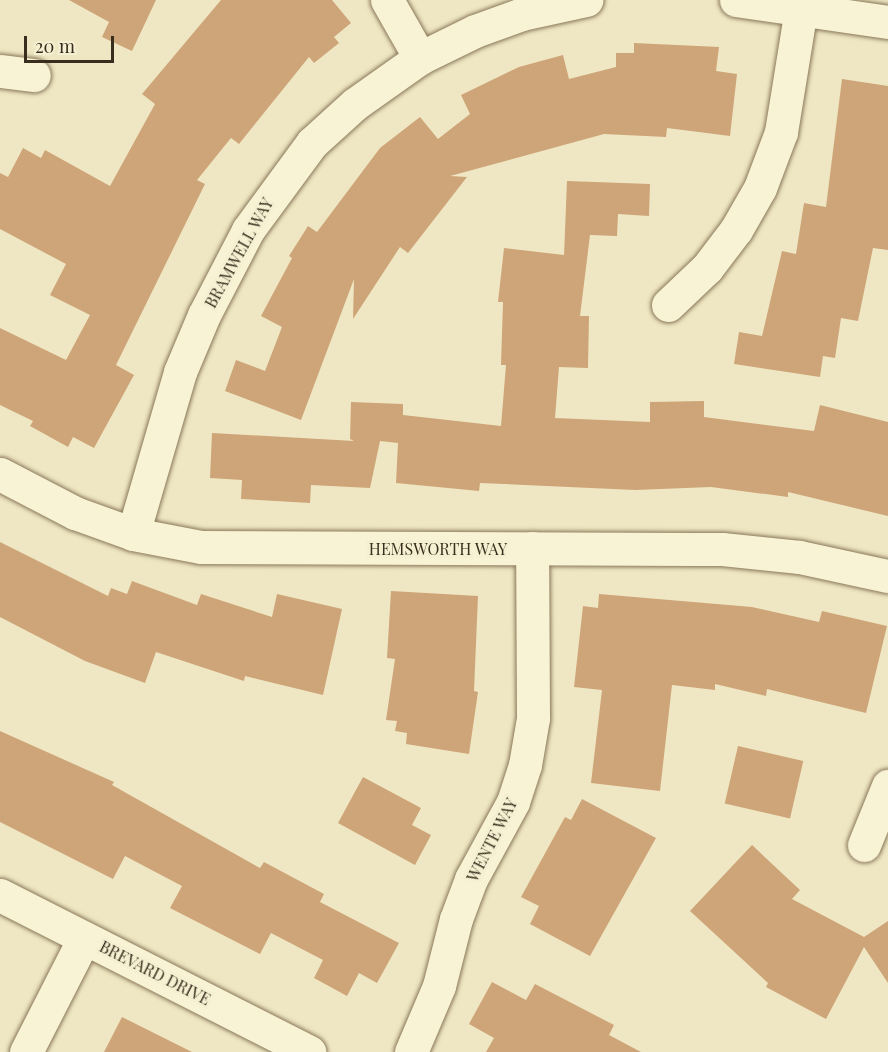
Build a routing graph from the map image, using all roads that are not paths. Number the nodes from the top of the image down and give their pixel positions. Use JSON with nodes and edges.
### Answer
{"nodes":[{"id":1,"x":387,"y":0,"type":"edge"},
{"id":2,"x":586,"y":0,"type":"edge"},
{"id":3,"x":736,"y":0,"type":"edge"},
{"id":4,"x":801,"y":9,"type":"junction"},
{"id":5,"x":888,"y":22,"type":"edge"},
{"id":6,"x":420,"y":58,"type":"junction"},
{"id":7,"x":0,"y":71,"type":"edge"},
{"id":8,"x":33,"y":75,"type":"dead end"},
{"id":9,"x":668,"y":305,"type":"dead end"},
{"id":10,"x":0,"y":474,"type":"edge"},
{"id":11,"x":133,"y":534,"type":"junction"},
{"id":12,"x":532,"y":548,"type":"junction"},
{"id":13,"x":888,"y":576,"type":"edge"},
{"id":14,"x":888,"y":786,"type":"edge"},
{"id":15,"x":864,"y":845,"type":"dead end"},
{"id":16,"x":0,"y":895,"type":"edge"},
{"id":17,"x":84,"y":938,"type":"junction"},
{"id":18,"x":26,"y":1052,"type":"edge"},
{"id":19,"x":309,"y":1052,"type":"edge"},
{"id":20,"x":411,"y":1052,"type":"edge"}],
"edges":[{"from":1,"to":6,"type":"street"},
{"from":2,"to":6,"type":"street","name":"BRAMWELL WAY"},
{"from":3,"to":4,"type":"street"},
{"from":4,"to":5,"type":"street"},
{"from":4,"to":9,"type":"street"},
{"from":6,"to":11,"type":"street","name":"BRAMWELL WAY"},
{"from":7,"to":8,"type":"street"},
{"from":10,"to":11,"type":"street","name":"HEMSWORTH WAY"},
{"from":11,"to":12,"type":"street","name":"HEMSWORTH WAY"},
{"from":12,"to":13,"type":"street","name":"HEMSWORTH WAY"},
{"from":12,"to":20,"type":"street","name":"WENTE WAY"},
{"from":14,"to":15,"type":"street"},
{"from":16,"to":17,"type":"street","name":"BREVARD DRIVE"},
{"from":17,"to":18,"type":"street"},
{"from":17,"to":19,"type":"street","name":"BREVARD DRIVE"}]}
